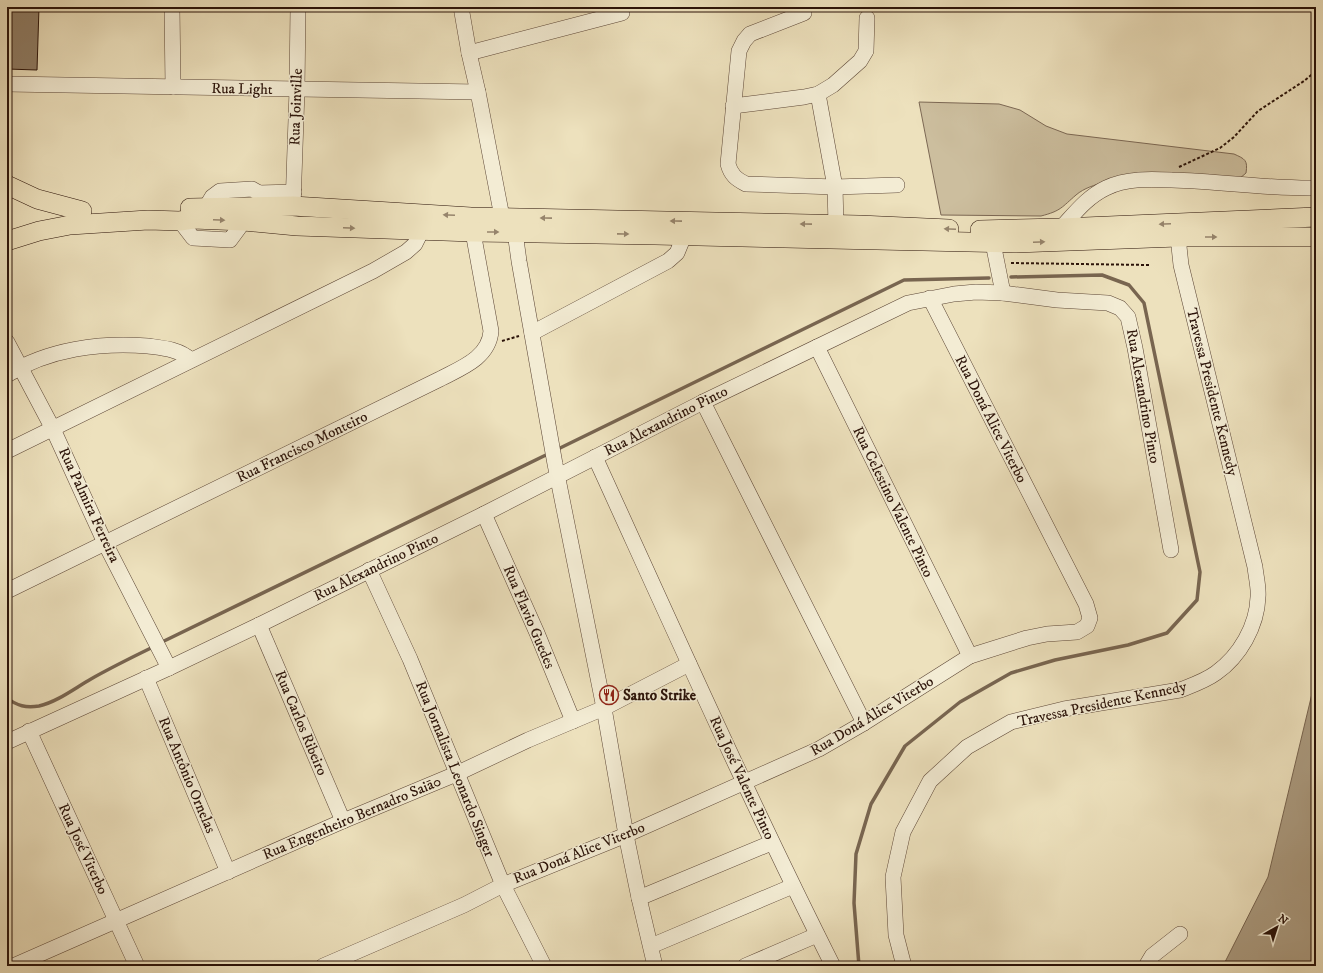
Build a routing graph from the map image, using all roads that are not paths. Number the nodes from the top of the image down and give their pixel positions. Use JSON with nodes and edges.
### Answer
{"nodes":[{"id":1,"x":172,"y":7,"type":"edge"},
{"id":2,"x":298,"y":7,"type":"edge"},
{"id":3,"x":461,"y":7,"type":"edge"},
{"id":4,"x":622,"y":13,"type":"dead end"},
{"id":5,"x":804,"y":13,"type":"dead end"},
{"id":6,"x":867,"y":18,"type":"dead end"},
{"id":7,"x":469,"y":53,"type":"junction"},
{"id":8,"x":7,"y":84,"type":"edge"},
{"id":9,"x":173,"y":87,"type":"junction"},
{"id":10,"x":297,"y":90,"type":"junction"},
{"id":11,"x":478,"y":92,"type":"junction"},
{"id":12,"x":818,"y":94,"type":"junction"},
{"id":13,"x":733,"y":106,"type":"junction"},
{"id":14,"x":7,"y":185,"type":"edge"},
{"id":15,"x":897,"y":185,"type":"dead end"},
{"id":16,"x":835,"y":187,"type":"junction"},
{"id":17,"x":1316,"y":188,"type":"edge"},
{"id":18,"x":37,"y":199,"type":"junction"},
{"id":19,"x":293,"y":199,"type":"junction"},
{"id":20,"x":193,"y":214,"type":"junction"},
{"id":21,"x":69,"y":217,"type":"junction"},
{"id":22,"x":502,"y":217,"type":"junction"},
{"id":23,"x":1316,"y":217,"type":"edge"},
{"id":24,"x":836,"y":224,"type":"junction"},
{"id":25,"x":1061,"y":228,"type":"junction"},
{"id":26,"x":7,"y":229,"type":"edge"},
{"id":27,"x":422,"y":230,"type":"junction"},
{"id":28,"x":472,"y":232,"type":"junction"},
{"id":29,"x":515,"y":232,"type":"junction"},
{"id":30,"x":684,"y":236,"type":"junction"},
{"id":31,"x":1178,"y":237,"type":"junction"},
{"id":32,"x":1316,"y":237,"type":"edge"},
{"id":33,"x":7,"y":242,"type":"edge"},
{"id":34,"x":993,"y":243,"type":"junction"},
{"id":35,"x":1003,"y":293,"type":"junction"},
{"id":36,"x":930,"y":298,"type":"junction"},
{"id":37,"x":532,"y":333,"type":"junction"},
{"id":38,"x":7,"y":342,"type":"edge"},
{"id":39,"x":817,"y":347,"type":"junction"},
{"id":40,"x":191,"y":360,"type":"junction"},
{"id":41,"x":20,"y":368,"type":"junction"},
{"id":42,"x":7,"y":375,"type":"edge"},
{"id":43,"x":703,"y":402,"type":"junction"},
{"id":44,"x":53,"y":429,"type":"junction"},
{"id":45,"x":7,"y":451,"type":"edge"},
{"id":46,"x":595,"y":457,"type":"junction"},
{"id":47,"x":556,"y":470,"type":"junction"},
{"id":48,"x":484,"y":514,"type":"junction"},
{"id":49,"x":106,"y":543,"type":"junction"},
{"id":50,"x":1171,"y":550,"type":"dead end"},
{"id":51,"x":369,"y":570,"type":"junction"},
{"id":52,"x":7,"y":591,"type":"edge"},
{"id":53,"x":258,"y":625,"type":"junction"},
{"id":54,"x":970,"y":656,"type":"junction"},
{"id":55,"x":689,"y":664,"type":"junction"},
{"id":56,"x":169,"y":668,"type":"junction"},
{"id":57,"x":146,"y":678,"type":"junction"},
{"id":58,"x":604,"y":708,"type":"junction"},
{"id":59,"x":573,"y":721,"type":"junction"},
{"id":60,"x":864,"y":723,"type":"junction"},
{"id":61,"x":29,"y":732,"type":"junction"},
{"id":62,"x":7,"y":742,"type":"edge"},
{"id":63,"x":456,"y":774,"type":"junction"},
{"id":64,"x":744,"y":783,"type":"junction"},
{"id":65,"x":343,"y":821,"type":"junction"},
{"id":66,"x":626,"y":835,"type":"junction"},
{"id":67,"x":771,"y":843,"type":"junction"},
{"id":68,"x":228,"y":872,"type":"junction"},
{"id":69,"x":503,"y":885,"type":"junction"},
{"id":70,"x":793,"y":886,"type":"junction"},
{"id":71,"x":639,"y":898,"type":"junction"},
{"id":72,"x":116,"y":920,"type":"junction"},
{"id":73,"x":1180,"y":934,"type":"dead end"},
{"id":74,"x":817,"y":935,"type":"junction"},
{"id":75,"x":651,"y":946,"type":"junction"},
{"id":76,"x":13,"y":966,"type":"edge"},
{"id":77,"x":137,"y":966,"type":"edge"},
{"id":78,"x":323,"y":966,"type":"edge"},
{"id":79,"x":544,"y":966,"type":"edge"},
{"id":80,"x":655,"y":966,"type":"edge"},
{"id":81,"x":745,"y":966,"type":"edge"},
{"id":82,"x":833,"y":966,"type":"edge"},
{"id":83,"x":904,"y":966,"type":"edge"},
{"id":84,"x":1146,"y":966,"type":"edge"}],
"edges":[{"from":1,"to":9,"type":"street"},
{"from":2,"to":10,"type":"street","name":"Rua Joinville"},
{"from":3,"to":7,"type":"street"},
{"from":4,"to":7,"type":"street"},
{"from":5,"to":13,"type":"street"},
{"from":6,"to":12,"type":"street"},
{"from":7,"to":11,"type":"street"},
{"from":8,"to":9,"type":"street","name":"Rua Light"},
{"from":9,"to":10,"type":"street","name":"Rua Light"},
{"from":10,"to":11,"type":"street","name":"Rua Light"},
{"from":10,"to":19,"type":"street","name":"Rua Joinville"},
{"from":11,"to":22,"type":"street"},
{"from":12,"to":13,"type":"street"},
{"from":12,"to":16,"type":"street"},
{"from":13,"to":16,"type":"street"},
{"from":14,"to":18,"type":"main road"},
{"from":15,"to":16,"type":"street"},
{"from":16,"to":24,"type":"street"},
{"from":17,"to":25,"type":"street"},
{"from":18,"to":21,"type":"main road"},
{"from":18,"to":21,"type":"main road"},
{"from":19,"to":20,"type":"main road"},
{"from":22,"to":19,"type":"main road","one_way":true},
{"from":20,"to":21,"type":"main road"},
{"from":20,"to":27,"type":"main road","one_way":true},
{"from":21,"to":26,"type":"main road"},
{"from":21,"to":33,"type":"main road"},
{"from":24,"to":22,"type":"main road","one_way":true},
{"from":23,"to":25,"type":"main road","one_way":true},
{"from":25,"to":24,"type":"main road","one_way":true},
{"from":27,"to":28,"type":"main road"},
{"from":27,"to":40,"type":"street"},
{"from":28,"to":29,"type":"main road","one_way":true},
{"from":28,"to":49,"type":"street","name":"Rua Francisco Monteiro"},
{"from":29,"to":30,"type":"main road","one_way":true},
{"from":29,"to":37,"type":"street"},
{"from":30,"to":34,"type":"main road"},
{"from":30,"to":37,"type":"street"},
{"from":31,"to":32,"type":"main road","one_way":true},
{"from":34,"to":31,"type":"main road","one_way":true},
{"from":31,"to":83,"type":"street","name":"Travessa Presidente Kennedy"},
{"from":34,"to":35,"type":"street"},
{"from":35,"to":36,"type":"street","name":"Rua Alexandrino Pinto"},
{"from":35,"to":50,"type":"street","name":"Rua Alexandrino Pinto"},
{"from":36,"to":39,"type":"street","name":"Rua Alexandrino Pinto"},
{"from":36,"to":54,"type":"street","name":"Rua Doná Alice Viterbo"},
{"from":37,"to":47,"type":"street"},
{"from":38,"to":41,"type":"street","name":"Rua Palmira Ferreira"},
{"from":39,"to":43,"type":"street","name":"Rua Alexandrino Pinto"},
{"from":39,"to":54,"type":"street","name":"Rua Celestino Valente Pinto"},
{"from":40,"to":41,"type":"street"},
{"from":40,"to":44,"type":"street"},
{"from":41,"to":42,"type":"street"},
{"from":41,"to":44,"type":"street","name":"Rua Palmira Ferreira"},
{"from":43,"to":46,"type":"street","name":"Rua Alexandrino Pinto"},
{"from":43,"to":60,"type":"street"},
{"from":44,"to":45,"type":"street"},
{"from":44,"to":49,"type":"street","name":"Rua Palmira Ferreira"},
{"from":46,"to":47,"type":"street","name":"Rua Alexandrino Pinto"},
{"from":46,"to":55,"type":"street","name":"Rua José Valente Pinto"},
{"from":47,"to":48,"type":"street","name":"Rua Alexandrino Pinto"},
{"from":47,"to":58,"type":"street"},
{"from":48,"to":51,"type":"street","name":"Rua Alexandrino Pinto"},
{"from":48,"to":59,"type":"street","name":"Rua Flavio Guedes"},
{"from":49,"to":52,"type":"street","name":"Rua Francisco Monteiro"},
{"from":49,"to":56,"type":"street","name":"Rua Palmira Ferreira"},
{"from":51,"to":53,"type":"street","name":"Rua Alexandrino Pinto"},
{"from":51,"to":63,"type":"street","name":"Rua Jornalista Leonardo Singer"},
{"from":53,"to":56,"type":"street","name":"Rua Alexandrino Pinto"},
{"from":53,"to":65,"type":"street","name":"Rua Carlos Ribeiro"},
{"from":54,"to":60,"type":"street","name":"Rua Doná Alice Viterbo"},
{"from":55,"to":58,"type":"street","name":"Rua Engenheiro Bernadro Saiā0"},
{"from":55,"to":64,"type":"street","name":"Rua José Valente Pinto"},
{"from":56,"to":57,"type":"street","name":"Rua Alexandrino Pinto"},
{"from":57,"to":61,"type":"street","name":"Rua Alexandrino Pinto"},
{"from":57,"to":68,"type":"street","name":"Rua Antônio Ornelas"},
{"from":58,"to":59,"type":"street","name":"Rua Engenheiro Bernadro Saiā0"},
{"from":58,"to":66,"type":"street"},
{"from":59,"to":63,"type":"street","name":"Rua Engenheiro Bernadro Saiā0"},
{"from":60,"to":64,"type":"street","name":"Rua Doná Alice Viterbo"},
{"from":61,"to":62,"type":"street","name":"Rua Alexandrino Pinto"},
{"from":61,"to":72,"type":"street","name":"Rua José Viterbo"},
{"from":63,"to":65,"type":"street","name":"Rua Engenheiro Bernadro Saiā0"},
{"from":63,"to":69,"type":"street","name":"Rua Jornalista Leonardo Singer"},
{"from":64,"to":66,"type":"street","name":"Rua Doná Alice Viterbo"},
{"from":64,"to":67,"type":"street","name":"Rua José Valente Pinto"},
{"from":65,"to":68,"type":"street","name":"Rua Engenheiro Bernadro Saiā0"},
{"from":66,"to":69,"type":"street","name":"Rua Doná Alice Viterbo"},
{"from":66,"to":71,"type":"street"},
{"from":67,"to":70,"type":"street","name":"Rua José Valente Pinto"},
{"from":67,"to":71,"type":"street"},
{"from":68,"to":72,"type":"street","name":"Rua Engenheiro Bernadro Saiā0"},
{"from":69,"to":78,"type":"street","name":"Rua Doná Alice Viterbo"},
{"from":69,"to":79,"type":"street","name":"Rua Jornalista Leonardo Singer"},
{"from":70,"to":74,"type":"street","name":"Rua José Valente Pinto"},
{"from":70,"to":75,"type":"street"},
{"from":71,"to":75,"type":"street"},
{"from":72,"to":76,"type":"street","name":"Rua Engenheiro Bernadro Saiā0"},
{"from":72,"to":77,"type":"street","name":"Rua José Viterbo"},
{"from":73,"to":84,"type":"street"},
{"from":74,"to":81,"type":"street"},
{"from":74,"to":82,"type":"street","name":"Rua José Valente Pinto"},
{"from":75,"to":80,"type":"street"}]}
